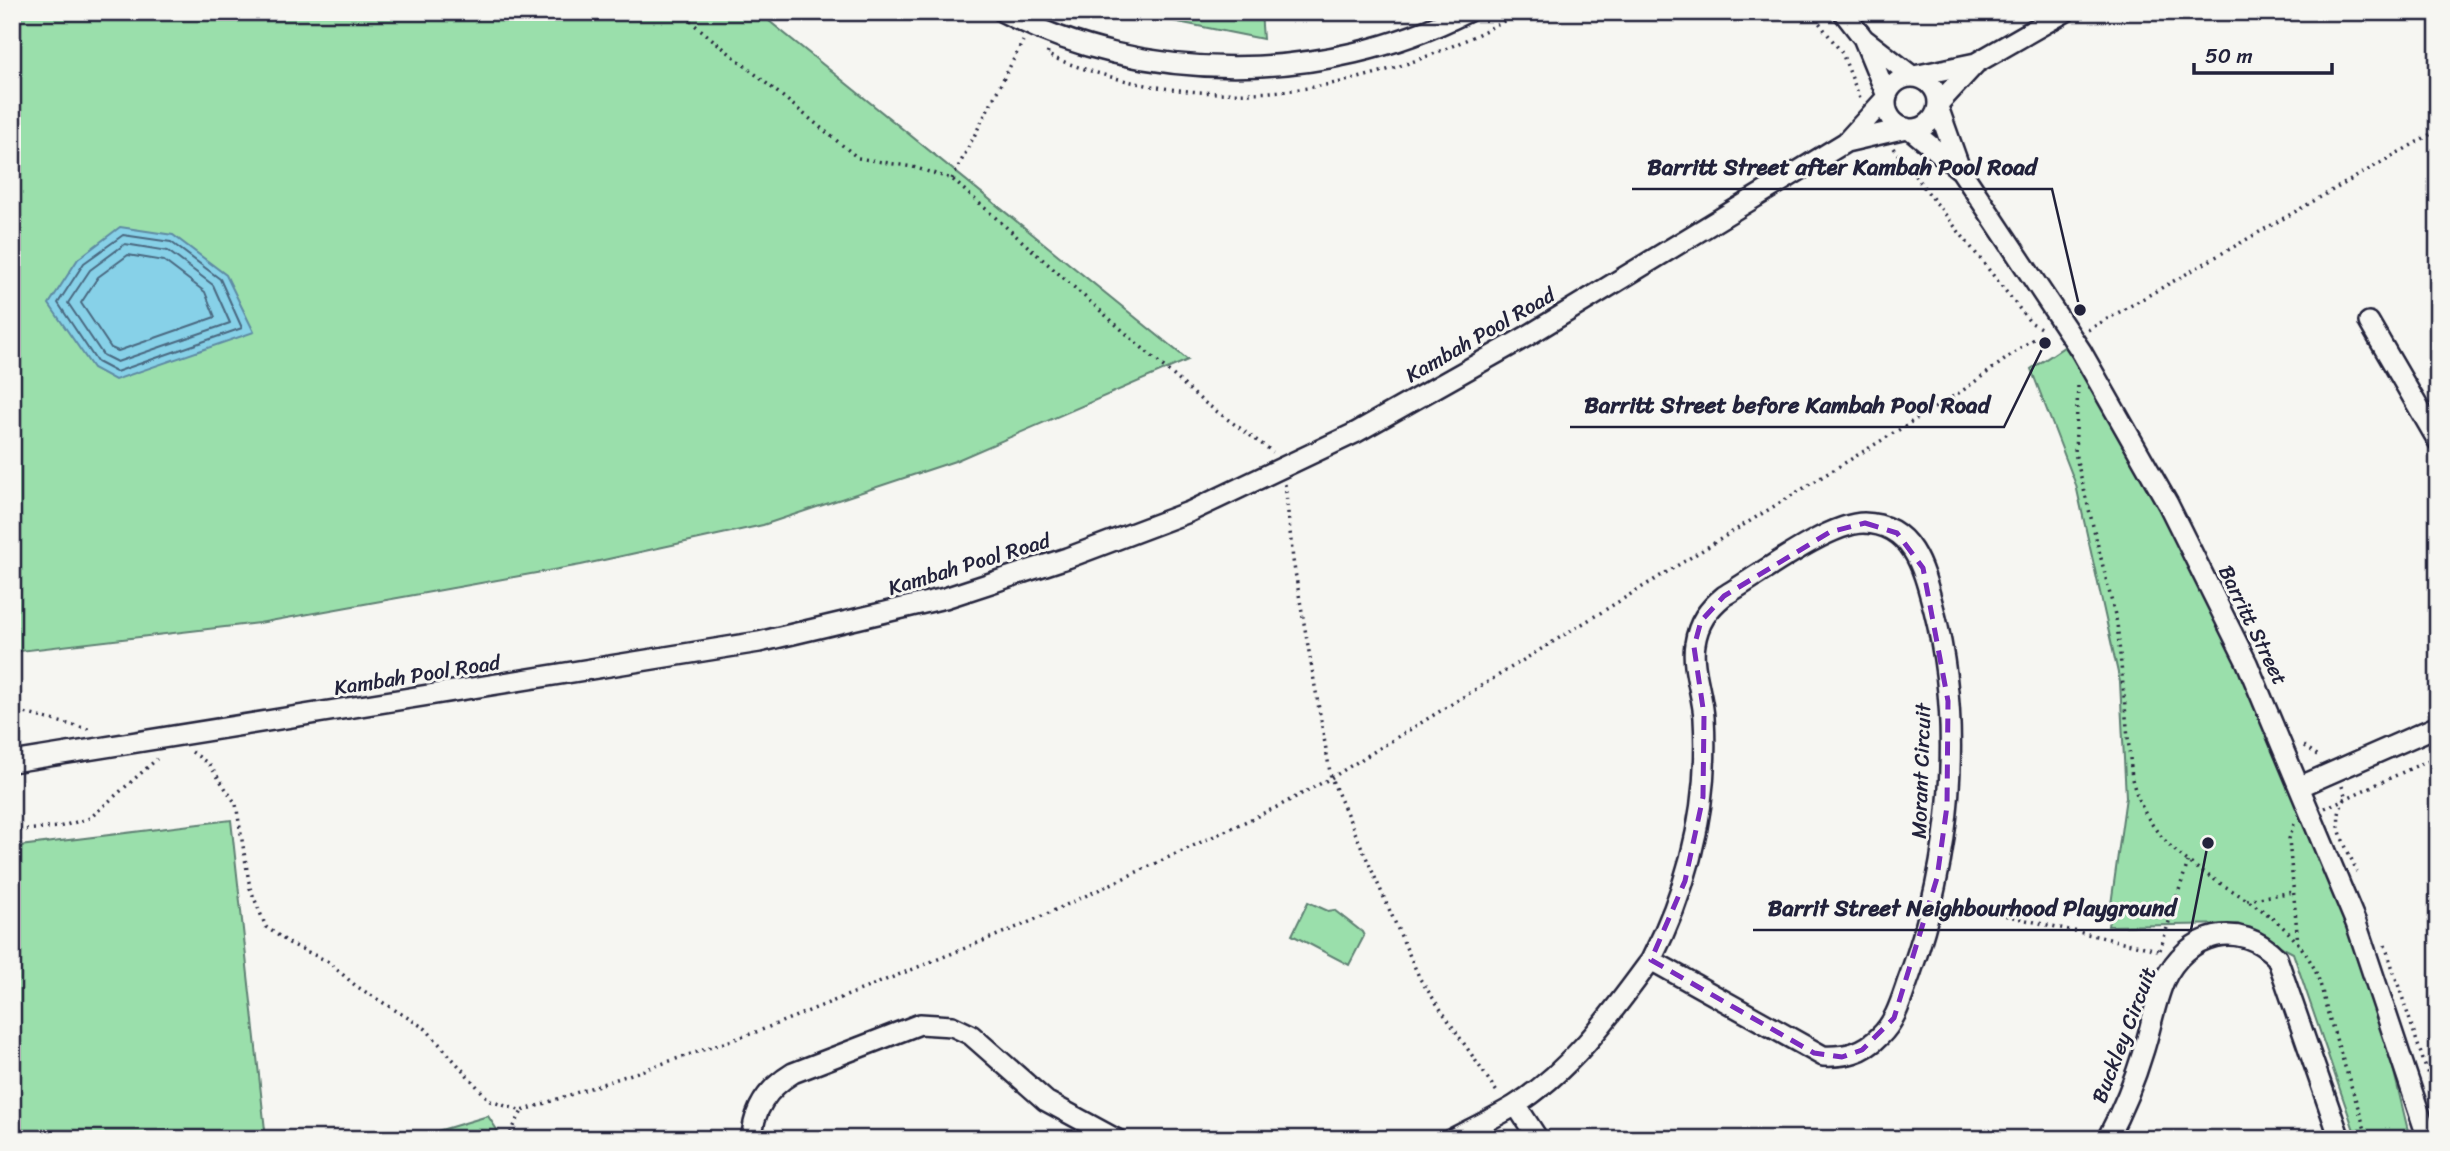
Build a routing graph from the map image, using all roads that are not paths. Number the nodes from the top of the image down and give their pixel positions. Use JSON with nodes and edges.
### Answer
{"nodes":[{"id":1,"x":1003,"y":12,"type":"edge"},
{"id":2,"x":1468,"y":12,"type":"edge"},
{"id":3,"x":1843,"y":12,"type":"edge"},
{"id":4,"x":2065,"y":12,"type":"edge"},
{"id":5,"x":1864,"y":39,"type":"junction"},
{"id":6,"x":1976,"y":63,"type":"junction"},
{"id":7,"x":1913,"y":76,"type":"junction"},
{"id":8,"x":1887,"y":97,"type":"junction"},
{"id":9,"x":1938,"y":105,"type":"junction"},
{"id":10,"x":1908,"y":128,"type":"junction"},
{"id":11,"x":1846,"y":142,"type":"junction"},
{"id":12,"x":1960,"y":169,"type":"junction"},
{"id":13,"x":2369,"y":323,"type":"dead end"},
{"id":14,"x":2438,"y":441,"type":"edge"},
{"id":15,"x":2438,"y":726,"type":"edge"},
{"id":16,"x":12,"y":762,"type":"edge"},
{"id":17,"x":2301,"y":786,"type":"junction"},
{"id":18,"x":1651,"y":960,"type":"junction"},
{"id":19,"x":1516,"y":1105,"type":"junction"},
{"id":20,"x":752,"y":1139,"type":"edge"},
{"id":21,"x":1116,"y":1139,"type":"edge"},
{"id":22,"x":1452,"y":1139,"type":"edge"},
{"id":23,"x":1538,"y":1139,"type":"edge"},
{"id":24,"x":2107,"y":1139,"type":"edge"},
{"id":25,"x":2340,"y":1139,"type":"edge"},
{"id":26,"x":2428,"y":1139,"type":"edge"}],
"edges":[{"from":1,"to":2,"type":"street"},
{"from":3,"to":5,"type":"street"},
{"from":4,"to":6,"type":"street"},
{"from":5,"to":7,"type":"street"},
{"from":5,"to":8,"type":"street"},
{"from":6,"to":7,"type":"street"},
{"from":6,"to":9,"type":"street"},
{"from":7,"to":8,"type":"street"},
{"from":7,"to":9,"type":"street"},
{"from":8,"to":10,"type":"street"},
{"from":8,"to":11,"type":"street","name":"Kambah Pool Road"},
{"from":9,"to":10,"type":"street"},
{"from":9,"to":12,"type":"street","name":"Barritt Street"},
{"from":10,"to":11,"type":"street","name":"Kambah Pool Road"},
{"from":10,"to":12,"type":"street","name":"Barritt Street"},
{"from":11,"to":16,"type":"street","name":"Kambah Pool Road"},
{"from":12,"to":17,"type":"street","name":"Barritt Street"},
{"from":13,"to":14,"type":"street"},
{"from":15,"to":17,"type":"street"},
{"from":17,"to":26,"type":"street","name":"Barritt Street"},
{"from":18,"to":18,"type":"street","name":"Morant Circuit"},
{"from":18,"to":19,"type":"street","name":"Morant Circuit"},
{"from":19,"to":22,"type":"street","name":"Morant Circuit"},
{"from":19,"to":23,"type":"street"},
{"from":20,"to":21,"type":"street"},
{"from":24,"to":25,"type":"street","name":"Buckley Circuit"}]}
